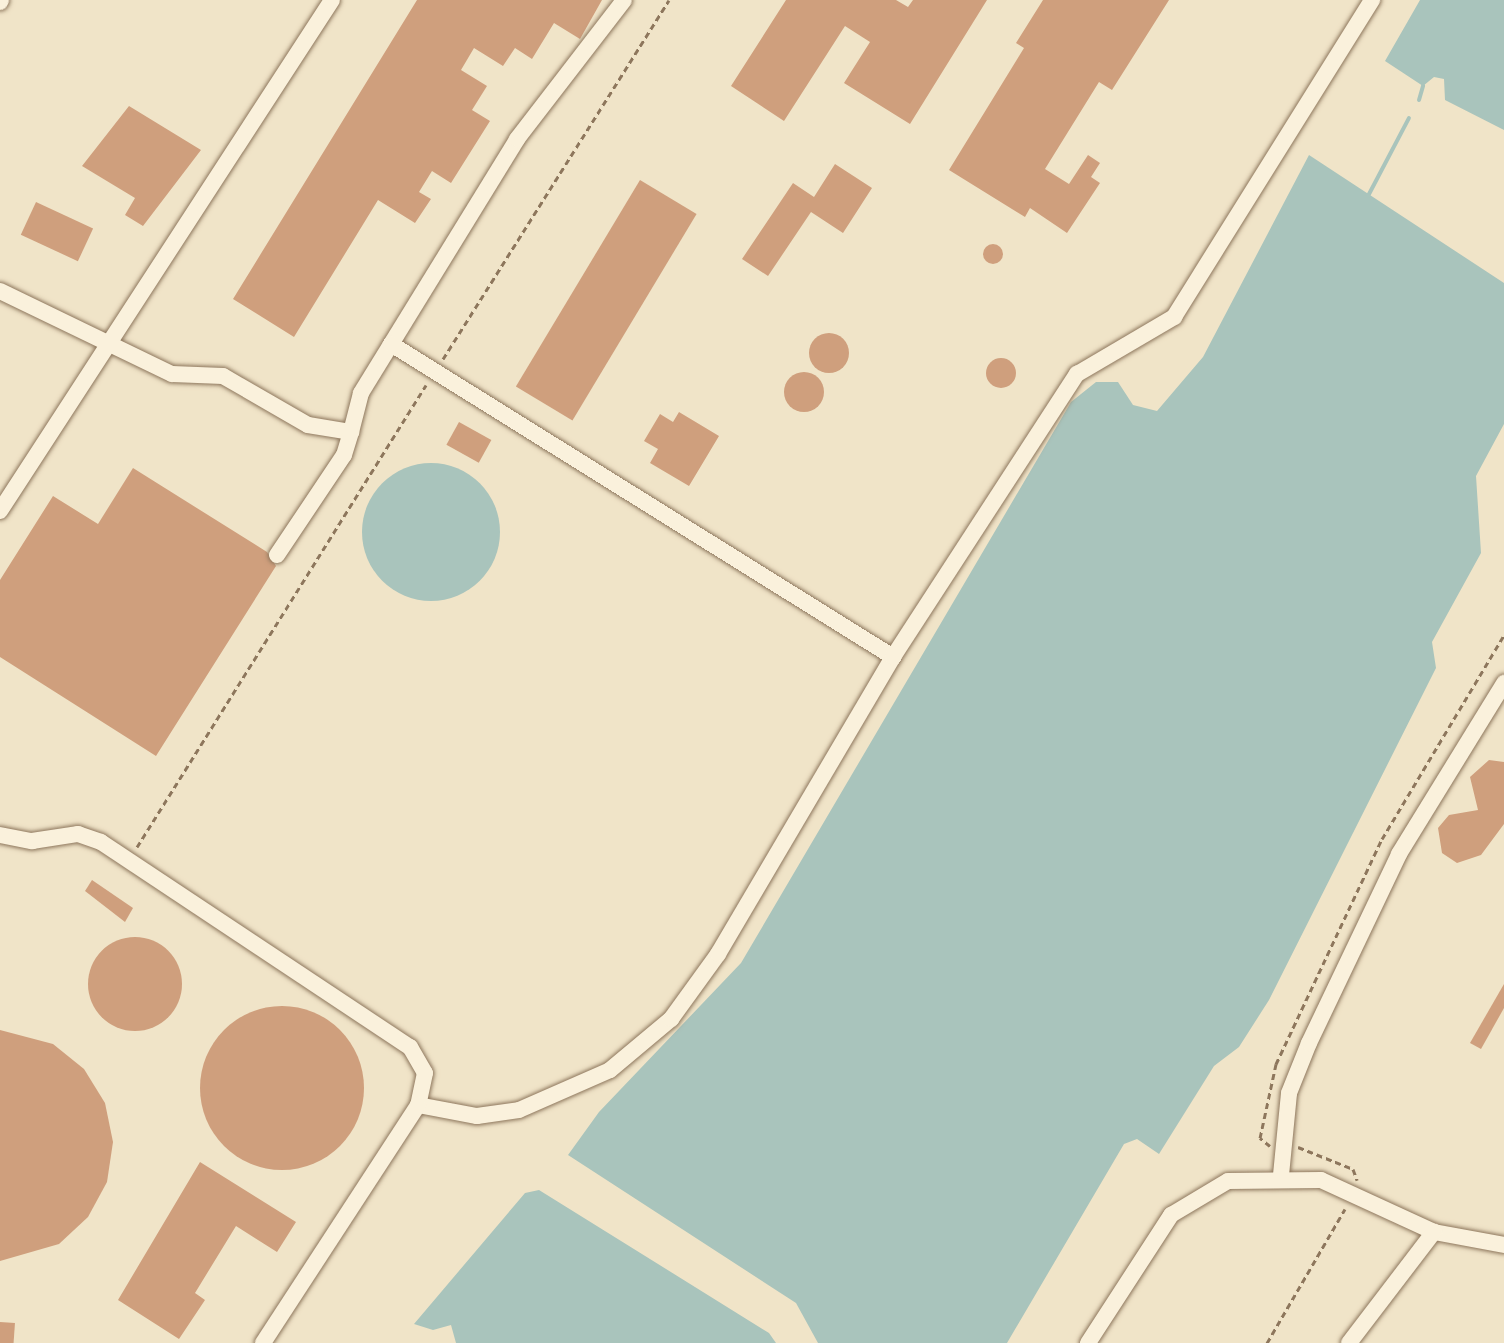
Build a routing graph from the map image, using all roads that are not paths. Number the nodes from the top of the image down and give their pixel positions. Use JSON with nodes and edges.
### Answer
{"nodes":[{"id":1,"x":332,"y":0,"type":"edge"},
{"id":2,"x":624,"y":0,"type":"edge"},
{"id":3,"x":1372,"y":0,"type":"edge"},
{"id":4,"x":0,"y":291,"type":"edge"},
{"id":5,"x":109,"y":338,"type":"junction"},
{"id":6,"x":391,"y":344,"type":"junction"},
{"id":7,"x":351,"y":432,"type":"junction"},
{"id":8,"x":0,"y":511,"type":"edge"},
{"id":9,"x":277,"y":555,"type":"dead end"},
{"id":10,"x":893,"y":657,"type":"junction"},
{"id":11,"x":1504,"y":683,"type":"edge"},
{"id":12,"x":0,"y":835,"type":"edge"},
{"id":13,"x":418,"y":1105,"type":"junction"},
{"id":14,"x":1281,"y":1175,"type":"junction"},
{"id":15,"x":1434,"y":1232,"type":"junction"},
{"id":16,"x":1504,"y":1245,"type":"edge"},
{"id":17,"x":263,"y":1343,"type":"edge"},
{"id":18,"x":1088,"y":1343,"type":"edge"},
{"id":19,"x":1349,"y":1343,"type":"edge"}],
"edges":[{"from":1,"to":5,"type":"street"},
{"from":2,"to":6,"type":"street"},
{"from":3,"to":10,"type":"street"},
{"from":4,"to":5,"type":"street"},
{"from":5,"to":7,"type":"street"},
{"from":5,"to":8,"type":"street"},
{"from":6,"to":7,"type":"street"},
{"from":6,"to":10,"type":"street"},
{"from":7,"to":9,"type":"street"},
{"from":10,"to":13,"type":"street"},
{"from":11,"to":14,"type":"street"},
{"from":12,"to":13,"type":"street"},
{"from":13,"to":17,"type":"street"},
{"from":14,"to":15,"type":"street"},
{"from":14,"to":18,"type":"street"},
{"from":15,"to":16,"type":"street"},
{"from":15,"to":19,"type":"street"}]}
